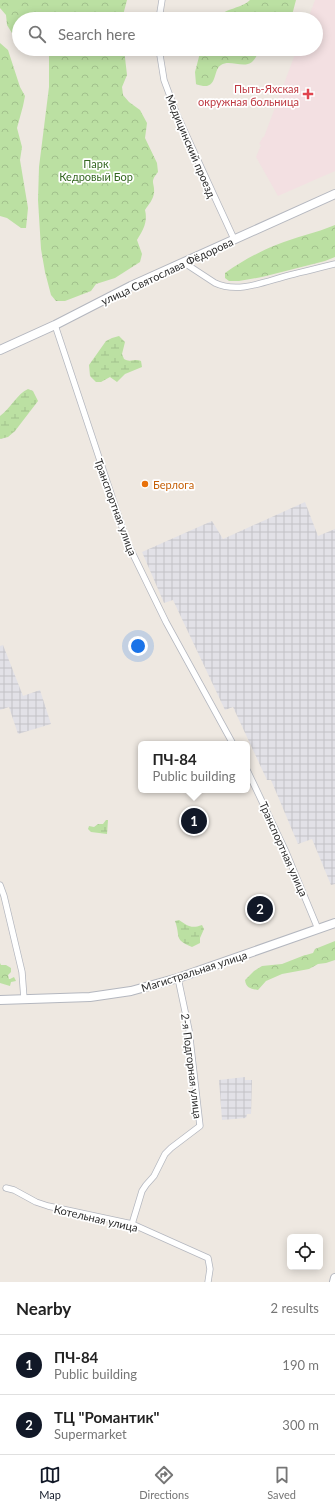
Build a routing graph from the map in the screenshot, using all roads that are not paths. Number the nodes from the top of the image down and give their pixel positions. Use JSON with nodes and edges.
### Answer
{"nodes":[{"id":1,"x":162,"y":0,"type":"edge"},
{"id":2,"x":161,"y":12,"type":"edge"},
{"id":3,"x":160,"y":56,"type":"edge"},
{"id":4,"x":335,"y":194,"type":"edge"},
{"id":5,"x":234,"y":239,"type":"junction"},
{"id":6,"x":183,"y":262,"type":"junction"},
{"id":7,"x":335,"y":264,"type":"edge"},
{"id":8,"x":55,"y":325,"type":"junction"},
{"id":9,"x":0,"y":350,"type":"edge"},
{"id":10,"x":231,"y":741,"type":"edge"},
{"id":11,"x":250,"y":776,"type":"edge"},
{"id":12,"x":0,"y":885,"type":"edge"},
{"id":13,"x":335,"y":923,"type":"edge"},
{"id":14,"x":318,"y":929,"type":"junction"},
{"id":15,"x":178,"y":978,"type":"junction"},
{"id":16,"x":24,"y":999,"type":"junction"},
{"id":17,"x":0,"y":1000,"type":"edge"},
{"id":18,"x":6,"y":1188,"type":"dead end"},
{"id":19,"x":132,"y":1224,"type":"junction"},
{"id":20,"x":335,"y":1278,"type":"edge"},
{"id":21,"x":208,"y":1282,"type":"edge"},
{"id":22,"x":334,"y":1282,"type":"edge"}],
"edges":[{"from":1,"to":2,"type":"street"},
{"from":3,"to":5,"type":"street","name":"Медицинский проезд"},
{"from":4,"to":5,"type":"street","name":"улица Святослава Фёдорова"},
{"from":5,"to":6,"type":"street","name":"улица Святослава Фёдорова"},
{"from":6,"to":7,"type":"street"},
{"from":6,"to":8,"type":"street","name":"улица Святослава Фёдорова"},
{"from":8,"to":9,"type":"street","name":"улица Святослава Фёдорова"},
{"from":8,"to":10,"type":"street","name":"Транспортная улица"},
{"from":11,"to":14,"type":"street","name":"Транспортная улица"},
{"from":12,"to":16,"type":"street"},
{"from":13,"to":14,"type":"street","name":"Магистральная улица"},
{"from":14,"to":15,"type":"street","name":"Магистральная улица"},
{"from":15,"to":16,"type":"street","name":"Магистральная улица"},
{"from":15,"to":19,"type":"street","name":"2-я Подгорная улица"},
{"from":16,"to":17,"type":"street","name":"Магистральная улица"},
{"from":18,"to":19,"type":"street","name":"Котельная улица"},
{"from":19,"to":21,"type":"street","name":"Котельная улица"},
{"from":20,"to":22,"type":"street"}]}
